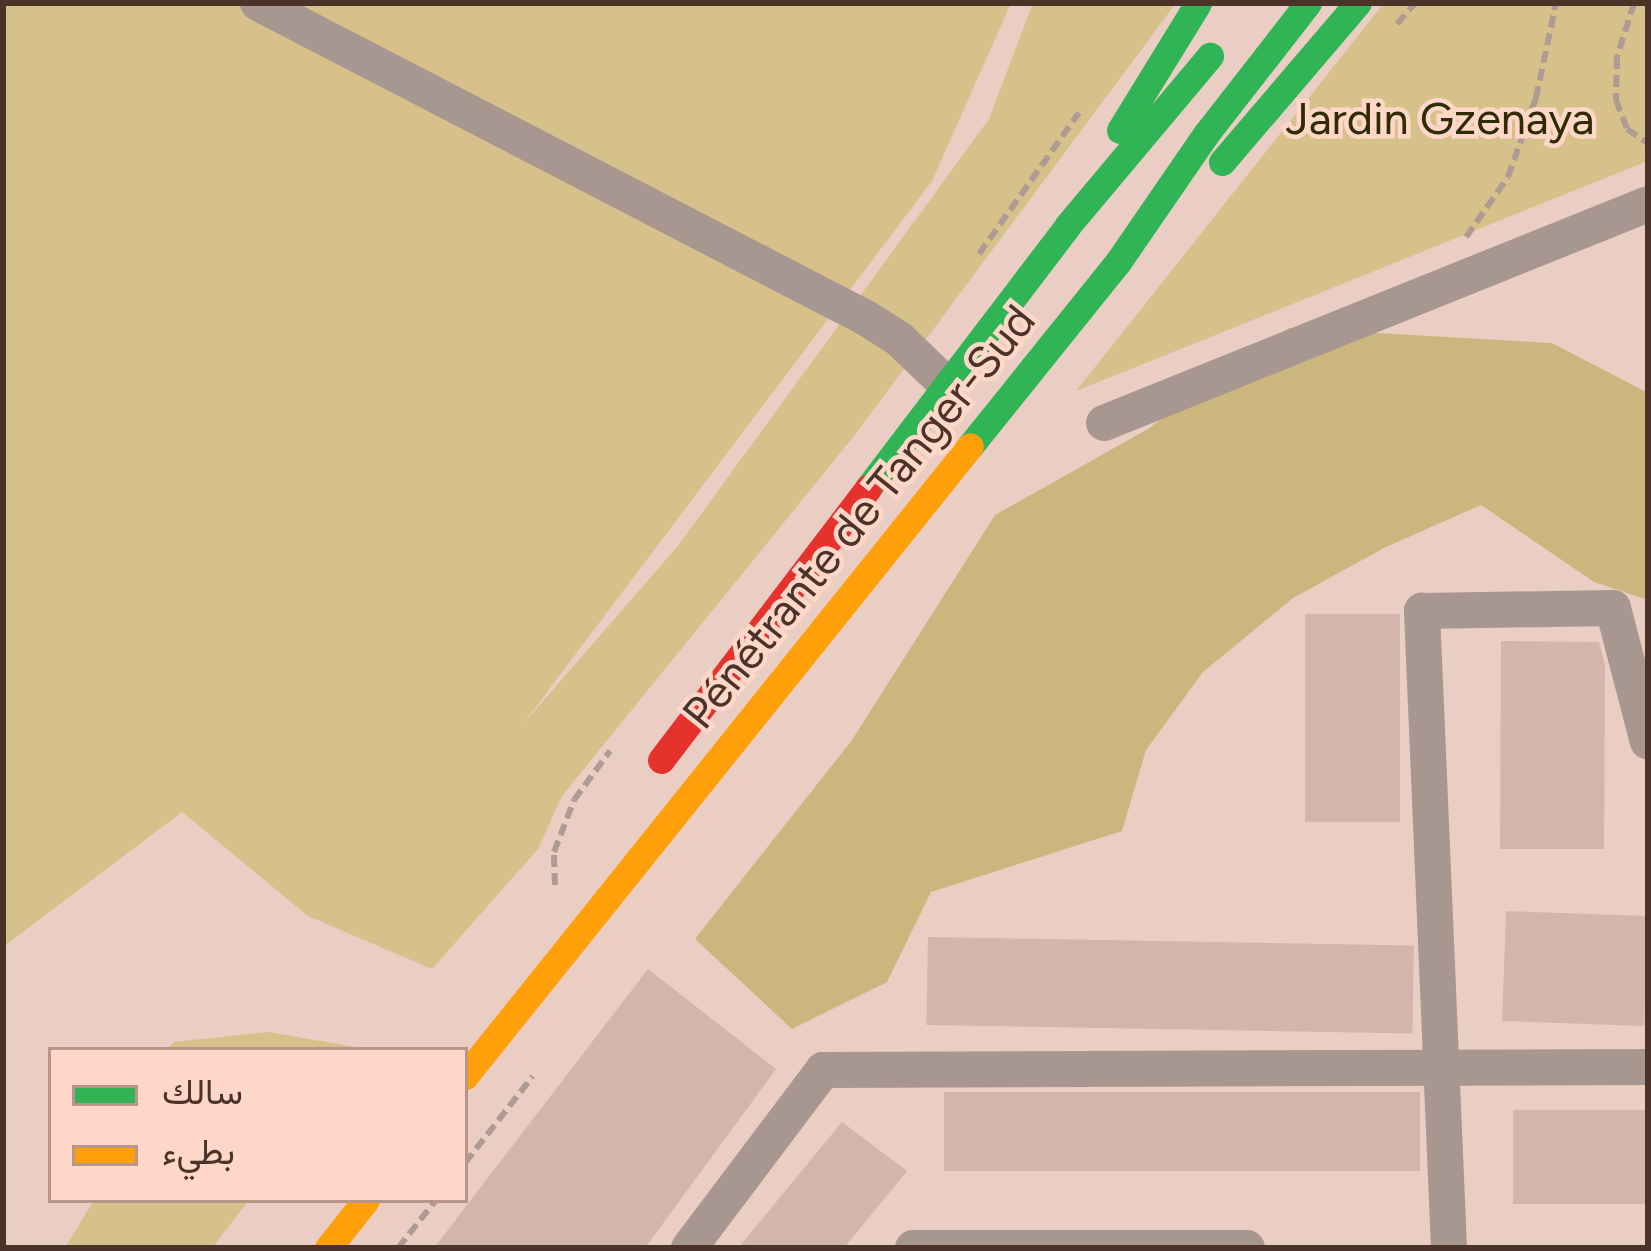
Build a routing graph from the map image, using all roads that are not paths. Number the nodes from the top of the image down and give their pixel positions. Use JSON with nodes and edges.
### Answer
{"nodes":[{"id":1,"x":258,"y":3,"type":"edge"},
{"id":2,"x":1198,"y":3,"type":"edge"},
{"id":3,"x":1308,"y":3,"type":"edge"},
{"id":4,"x":1358,"y":3,"type":"edge"},
{"id":5,"x":1230,"y":29,"type":"dead end"},
{"id":6,"x":1648,"y":204,"type":"edge"},
{"id":7,"x":1068,"y":225,"type":"junction"},
{"id":8,"x":1118,"y":262,"type":"junction"},
{"id":9,"x":945,"y":383,"type":"junction"},
{"id":10,"x":1104,"y":423,"type":"dead end"},
{"id":11,"x":1648,"y":742,"type":"edge"},
{"id":12,"x":645,"y":780,"type":"dead end"},
{"id":13,"x":1442,"y":1065,"type":"junction"},
{"id":14,"x":1648,"y":1067,"type":"edge"},
{"id":15,"x":468,"y":1073,"type":"edge"},
{"id":16,"x":364,"y":1203,"type":"edge"},
{"id":17,"x":328,"y":1248,"type":"edge"},
{"id":18,"x":689,"y":1248,"type":"edge"},
{"id":19,"x":913,"y":1248,"type":"edge"},
{"id":20,"x":1247,"y":1248,"type":"edge"},
{"id":21,"x":1449,"y":1248,"type":"edge"}],
"edges":[{"from":1,"to":9,"type":"street"},
{"from":2,"to":7,"type":"main road"},
{"from":3,"to":8,"type":"main road","name":"Pénétrante de Tanger-Sud"},
{"from":4,"to":8,"type":"main road"},
{"from":5,"to":7,"type":"main road","name":"Pénétrante de Tanger-Sud"},
{"from":6,"to":10,"type":"street"},
{"from":7,"to":9,"type":"main road","name":"Pénétrante de Tanger-Sud"},
{"from":8,"to":15,"type":"main road","name":"Pénétrante de Tanger-Sud"},
{"from":9,"to":12,"type":"main road","name":"Pénétrante de Tanger-Sud"},
{"from":11,"to":13,"type":"street"},
{"from":13,"to":14,"type":"street"},
{"from":13,"to":18,"type":"street"},
{"from":13,"to":21,"type":"street"},
{"from":16,"to":17,"type":"main road"},
{"from":19,"to":20,"type":"street"}]}
